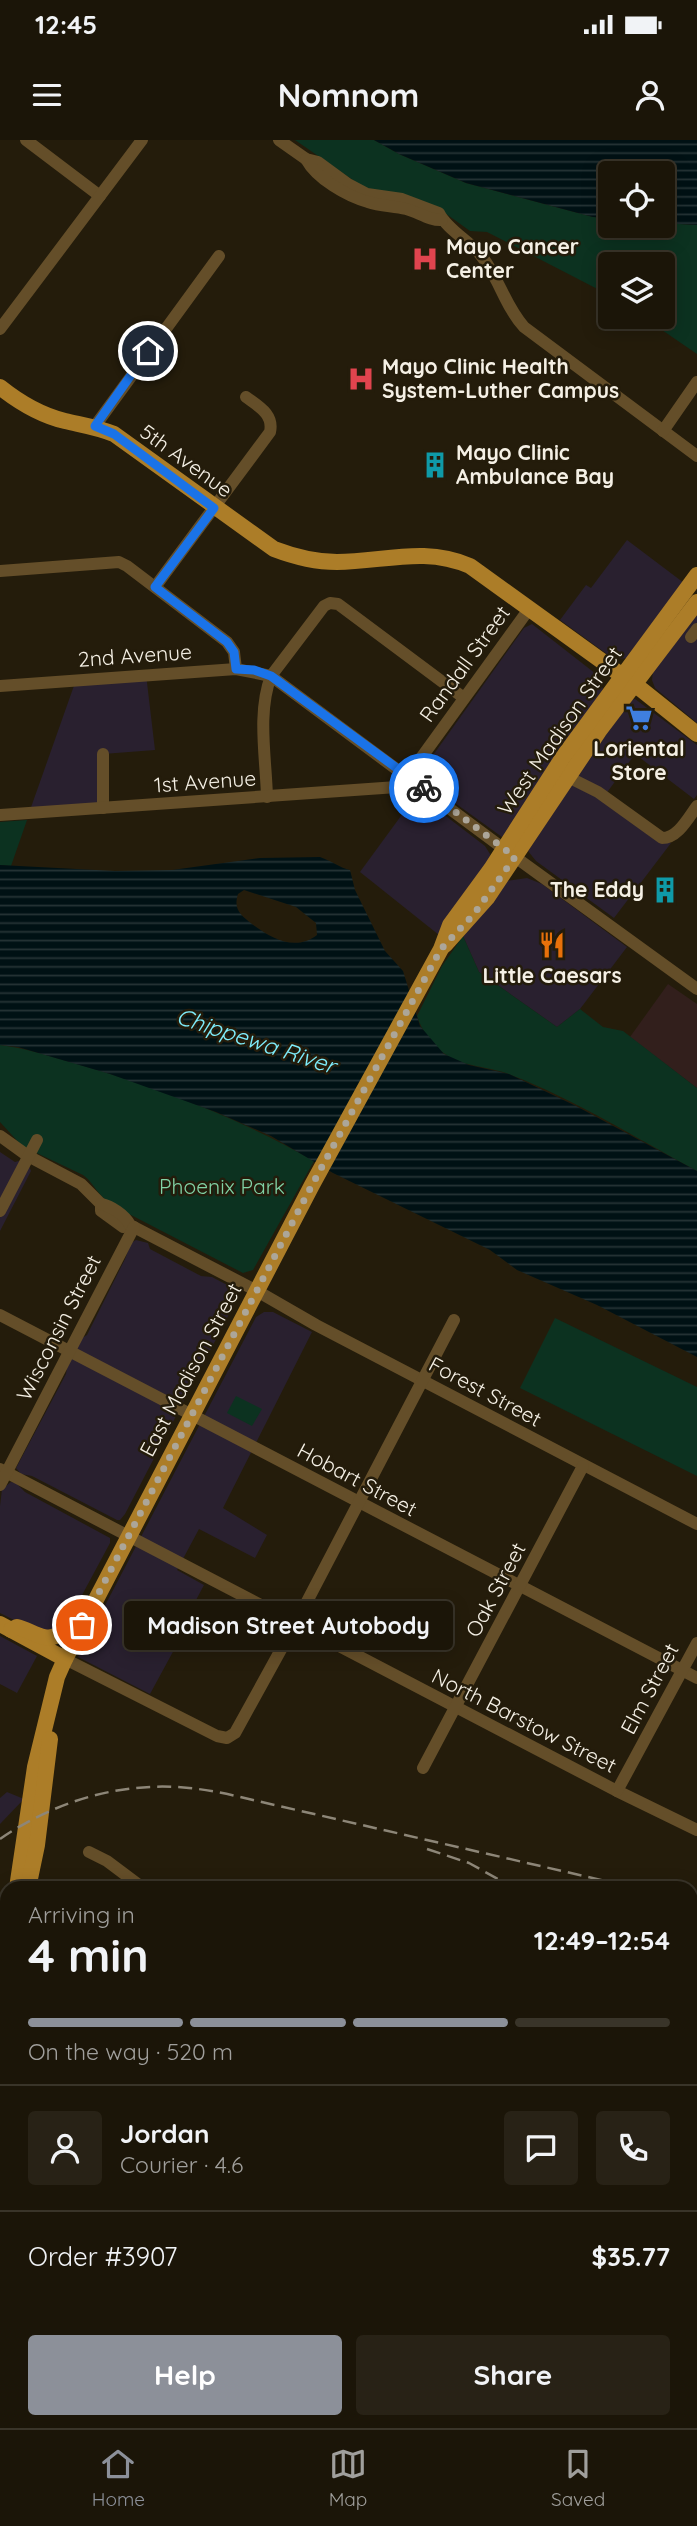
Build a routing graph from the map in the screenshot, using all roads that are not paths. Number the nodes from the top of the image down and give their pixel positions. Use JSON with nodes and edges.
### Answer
{"nodes":[{"id":1,"x":26,"y":140,"type":"edge"},
{"id":2,"x":142,"y":140,"type":"edge"},
{"id":3,"x":279,"y":140,"type":"edge"},
{"id":4,"x":100,"y":196,"type":"junction"},
{"id":5,"x":219,"y":256,"type":"dead end"},
{"id":6,"x":0,"y":329,"type":"edge"},
{"id":7,"x":697,"y":382,"type":"edge"},
{"id":8,"x":0,"y":387,"type":"edge"},
{"id":9,"x":246,"y":397,"type":"dead end"},
{"id":10,"x":95,"y":426,"type":"junction"},
{"id":11,"x":663,"y":431,"type":"junction"},
{"id":12,"x":697,"y":456,"type":"edge"},
{"id":13,"x":214,"y":508,"type":"junction"},
{"id":14,"x":0,"y":571,"type":"edge"},
{"id":15,"x":697,"y":575,"type":"edge"},
{"id":16,"x":155,"y":587,"type":"junction"},
{"id":17,"x":697,"y":602,"type":"edge"},
{"id":18,"x":530,"y":609,"type":"junction"},
{"id":19,"x":236,"y":669,"type":"junction"},
{"id":20,"x":271,"y":676,"type":"junction"},
{"id":21,"x":629,"y":681,"type":"junction"},
{"id":22,"x":0,"y":686,"type":"edge"},
{"id":23,"x":464,"y":698,"type":"junction"},
{"id":24,"x":697,"y":734,"type":"edge"},
{"id":25,"x":103,"y":754,"type":"dead end"},
{"id":26,"x":563,"y":772,"type":"junction"},
{"id":27,"x":408,"y":776,"type":"junction"},
{"id":28,"x":267,"y":797,"type":"junction"},
{"id":29,"x":697,"y":806,"type":"edge"},
{"id":30,"x":103,"y":808,"type":"junction"},
{"id":31,"x":0,"y":815,"type":"edge"},
{"id":32,"x":509,"y":853,"type":"junction"},
{"id":33,"x":697,"y":989,"type":"edge"},
{"id":34,"x":369,"y":1082,"type":"joint"},
{"id":35,"x":0,"y":1136,"type":"edge"},
{"id":36,"x":37,"y":1140,"type":"dead end"},
{"id":37,"x":28,"y":1156,"type":"junction"},
{"id":38,"x":0,"y":1211,"type":"edge"},
{"id":39,"x":132,"y":1226,"type":"junction"},
{"id":40,"x":257,"y":1291,"type":"junction"},
{"id":41,"x":0,"y":1315,"type":"edge"},
{"id":42,"x":454,"y":1320,"type":"dead end"},
{"id":43,"x":69,"y":1351,"type":"junction"},
{"id":44,"x":422,"y":1380,"type":"junction"},
{"id":45,"x":192,"y":1415,"type":"junction"},
{"id":46,"x":583,"y":1466,"type":"junction"},
{"id":47,"x":3,"y":1471,"type":"edge"},
{"id":48,"x":0,"y":1485,"type":"edge"},
{"id":49,"x":359,"y":1502,"type":"junction"},
{"id":50,"x":697,"y":1524,"type":"edge"},
{"id":51,"x":128,"y":1535,"type":"junction"},
{"id":52,"x":103,"y":1581,"type":"junction"},
{"id":53,"x":520,"y":1586,"type":"junction"},
{"id":54,"x":295,"y":1624,"type":"junction"},
{"id":55,"x":6,"y":1627,"type":"edge"},
{"id":56,"x":697,"y":1643,"type":"edge"},
{"id":57,"x":65,"y":1659,"type":"junction"},
{"id":58,"x":682,"y":1671,"type":"junction"},
{"id":59,"x":697,"y":1678,"type":"edge"},
{"id":60,"x":56,"y":1681,"type":"junction"},
{"id":61,"x":455,"y":1708,"type":"junction"},
{"id":62,"x":423,"y":1768,"type":"dead end"},
{"id":63,"x":617,"y":1791,"type":"junction"},
{"id":64,"x":697,"y":1829,"type":"edge"},
{"id":65,"x":89,"y":1852,"type":"dead end"},
{"id":66,"x":18,"y":1881,"type":"edge"},
{"id":67,"x":29,"y":1881,"type":"edge"},
{"id":68,"x":134,"y":1881,"type":"edge"}],
"edges":[{"from":1,"to":4,"type":"street"},
{"from":2,"to":4,"type":"street"},
{"from":3,"to":11,"type":"street"},
{"from":4,"to":6,"type":"street"},
{"from":5,"to":10,"type":"street"},
{"from":7,"to":11,"type":"street"},
{"from":8,"to":10,"type":"main road","name":"5th Avenue"},
{"from":9,"to":13,"type":"street"},
{"from":10,"to":13,"type":"main road","name":"5th Avenue"},
{"from":11,"to":12,"type":"street"},
{"from":13,"to":16,"type":"street"},
{"from":13,"to":18,"type":"main road","name":"5th Avenue"},
{"from":14,"to":16,"type":"street"},
{"from":15,"to":21,"type":"main road","name":"West Madison Street"},
{"from":16,"to":19,"type":"street"},
{"from":17,"to":21,"type":"main road","name":"West Madison Street"},
{"from":18,"to":21,"type":"main road","name":"5th Avenue"},
{"from":18,"to":23,"type":"street","name":"Randall Street"},
{"from":19,"to":20,"type":"street","name":"2nd Avenue"},
{"from":19,"to":22,"type":"street","name":"2nd Avenue"},
{"from":20,"to":23,"type":"street"},
{"from":20,"to":27,"type":"street"},
{"from":20,"to":28,"type":"street"},
{"from":21,"to":24,"type":"main road","name":"5th Avenue"},
{"from":21,"to":26,"type":"main road","name":"West Madison Street"},
{"from":23,"to":27,"type":"street","name":"Randall Street"},
{"from":25,"to":30,"type":"street"},
{"from":26,"to":29,"type":"street"},
{"from":26,"to":32,"type":"main road","name":"West Madison Street"},
{"from":27,"to":28,"type":"street","name":"1st Avenue"},
{"from":27,"to":32,"type":"street"},
{"from":28,"to":30,"type":"street","name":"1st Avenue"},
{"from":30,"to":31,"type":"street","name":"1st Avenue"},
{"from":32,"to":33,"type":"street"},
{"from":32,"to":34,"type":"main road","name":"West Madison Street"},
{"from":34,"to":40,"type":"main road","name":"East Madison Street"},
{"from":35,"to":37,"type":"street","name":"Forest Street"},
{"from":36,"to":37,"type":"street"},
{"from":37,"to":38,"type":"street"},
{"from":37,"to":39,"type":"street","name":"Forest Street"},
{"from":39,"to":40,"type":"street","name":"Forest Street"},
{"from":39,"to":43,"type":"street","name":"Wisconsin Street"},
{"from":40,"to":44,"type":"street","name":"Forest Street"},
{"from":40,"to":45,"type":"main road","name":"East Madison Street"},
{"from":41,"to":43,"type":"street","name":"Hobart Street"},
{"from":42,"to":44,"type":"street"},
{"from":43,"to":45,"type":"street","name":"Hobart Street"},
{"from":43,"to":47,"type":"street","name":"Wisconsin Street"},
{"from":44,"to":46,"type":"street","name":"Forest Street"},
{"from":44,"to":49,"type":"street"},
{"from":45,"to":49,"type":"street","name":"Hobart Street"},
{"from":45,"to":51,"type":"main road","name":"East Madison Street"},
{"from":46,"to":50,"type":"street","name":"Forest Street"},
{"from":46,"to":53,"type":"street","name":"Oak Street"},
{"from":47,"to":48,"type":"street","name":"Wisconsin Street"},
{"from":47,"to":51,"type":"street","name":"North Barstow Street"},
{"from":49,"to":53,"type":"street","name":"Hobart Street"},
{"from":49,"to":54,"type":"street"},
{"from":51,"to":52,"type":"main road","name":"East Madison Street"},
{"from":51,"to":54,"type":"street","name":"North Barstow Street"},
{"from":52,"to":55,"type":"main road"},
{"from":52,"to":57,"type":"main road","name":"East Madison Street"},
{"from":53,"to":58,"type":"street","name":"Hobart Street"},
{"from":53,"to":61,"type":"street","name":"Oak Street"},
{"from":54,"to":57,"type":"street"},
{"from":54,"to":61,"type":"street","name":"North Barstow Street"},
{"from":55,"to":57,"type":"main road"},
{"from":56,"to":58,"type":"street","name":"Elm Street"},
{"from":57,"to":60,"type":"main road","name":"East Madison Street"},
{"from":58,"to":59,"type":"street","name":"Hobart Street"},
{"from":58,"to":63,"type":"street","name":"Elm Street"},
{"from":60,"to":66,"type":"main road","name":"East Madison Street"},
{"from":60,"to":67,"type":"main road","name":"East Madison Street"},
{"from":61,"to":62,"type":"street","name":"Oak Street"},
{"from":61,"to":63,"type":"street","name":"North Barstow Street"},
{"from":63,"to":64,"type":"street","name":"North Barstow Street"},
{"from":65,"to":68,"type":"street"}]}
